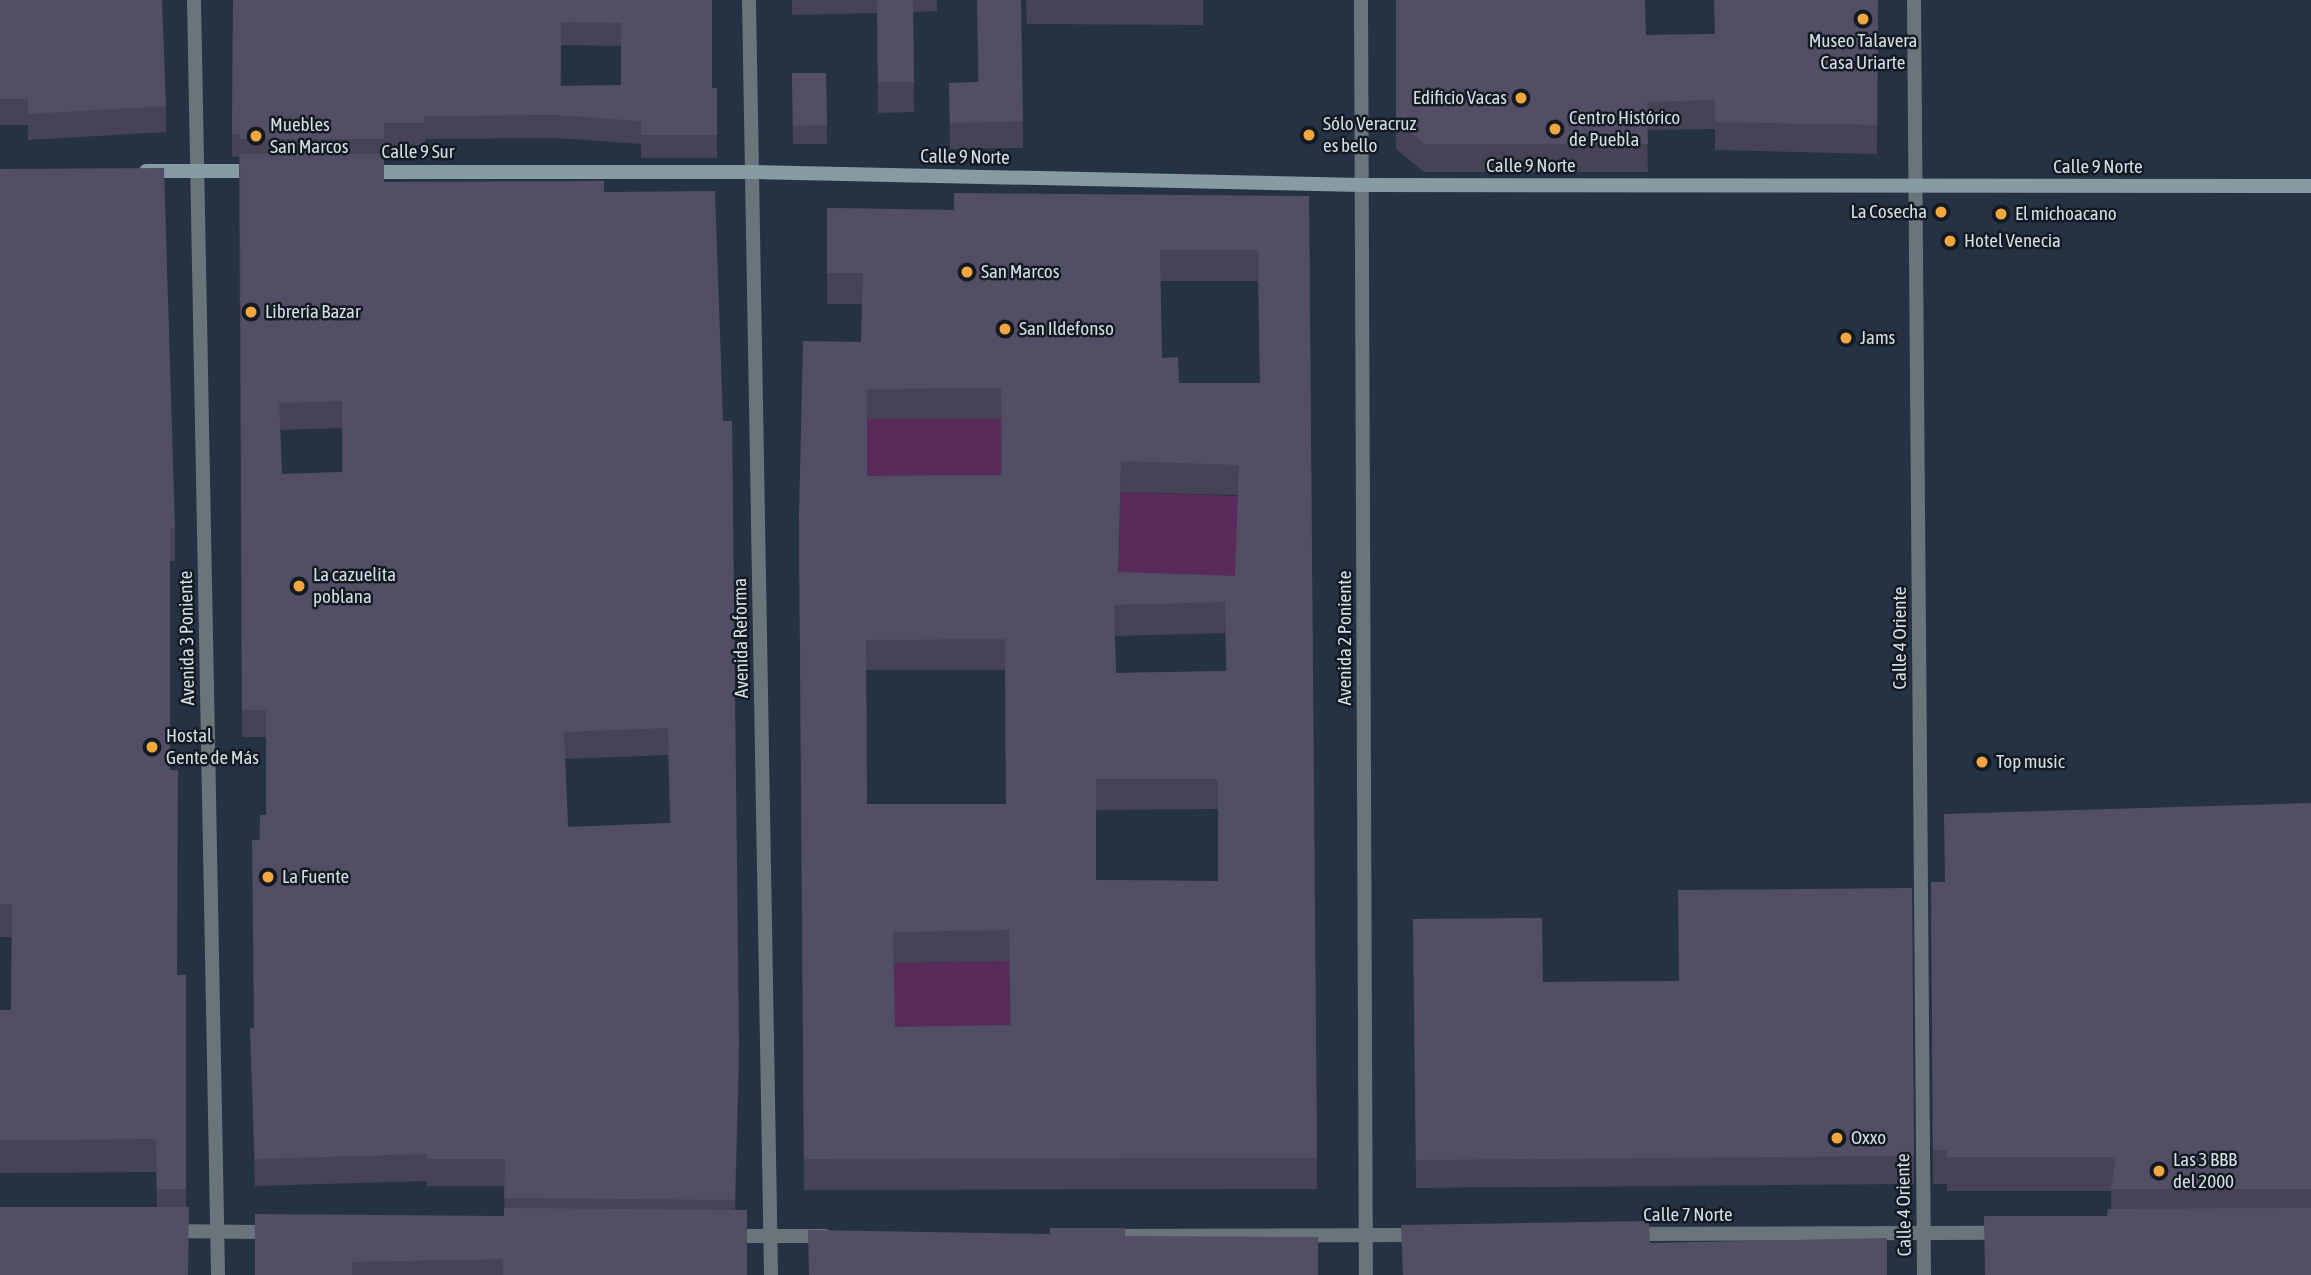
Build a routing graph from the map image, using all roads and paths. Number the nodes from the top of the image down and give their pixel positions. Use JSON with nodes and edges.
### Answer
{"nodes":[{"id":1,"x":194,"y":0,"type":"edge"},
{"id":2,"x":749,"y":0,"type":"edge"},
{"id":3,"x":1361,"y":0,"type":"edge"},
{"id":4,"x":1914,"y":0,"type":"edge"},
{"id":5,"x":131,"y":171,"type":"edge"},
{"id":6,"x":197,"y":171,"type":"junction"},
{"id":7,"x":280,"y":172,"type":"edge"},
{"id":8,"x":349,"y":172,"type":"edge"},
{"id":9,"x":752,"y":172,"type":"junction"},
{"id":10,"x":1362,"y":185,"type":"junction"},
{"id":11,"x":1915,"y":186,"type":"junction"},
{"id":12,"x":2311,"y":186,"type":"edge"},
{"id":13,"x":149,"y":1231,"type":"edge"},
{"id":14,"x":218,"y":1231,"type":"junction"},
{"id":15,"x":287,"y":1232,"type":"edge"},
{"id":16,"x":2020,"y":1233,"type":"edge"},
{"id":17,"x":1614,"y":1234,"type":"edge"},
{"id":18,"x":1923,"y":1234,"type":"junction"},
{"id":19,"x":1366,"y":1235,"type":"junction"},
{"id":20,"x":1435,"y":1235,"type":"edge"},
{"id":21,"x":715,"y":1236,"type":"edge"},
{"id":22,"x":840,"y":1236,"type":"edge"},
{"id":23,"x":1089,"y":1236,"type":"edge"},
{"id":24,"x":770,"y":1237,"type":"junction"},
{"id":25,"x":218,"y":1275,"type":"edge"},
{"id":26,"x":771,"y":1275,"type":"edge"},
{"id":27,"x":1366,"y":1275,"type":"edge"},
{"id":28,"x":1924,"y":1275,"type":"edge"}],
"edges":[{"from":1,"to":6,"type":"street","name":"Avenida 3 Poniente"},
{"from":2,"to":9,"type":"street","name":"Avenida Reforma"},
{"from":3,"to":10,"type":"street","name":"Avenida 2 Poniente"},
{"from":4,"to":11,"type":"street","name":"Calle 4 Oriente"},
{"from":5,"to":6,"type":"street"},
{"from":6,"to":7,"type":"street"},
{"from":6,"to":14,"type":"street","name":"Avenida 3 Poniente"},
{"from":8,"to":9,"type":"street","name":"Calle 9 Sur"},
{"from":9,"to":10,"type":"street","name":"Calle 9 Norte"},
{"from":9,"to":24,"type":"street","name":"Avenida Reforma"},
{"from":10,"to":11,"type":"street","name":"Calle 9 Norte"},
{"from":10,"to":19,"type":"street","name":"Avenida 2 Poniente"},
{"from":11,"to":12,"type":"street","name":"Calle 9 Norte"},
{"from":11,"to":18,"type":"street","name":"Calle 4 Oriente"},
{"from":13,"to":14,"type":"street"},
{"from":14,"to":15,"type":"street"},
{"from":14,"to":25,"type":"street","name":"Avenida 3 Poniente"},
{"from":16,"to":18,"type":"street","name":"Calle 7 Norte"},
{"from":17,"to":18,"type":"street","name":"Calle 7 Norte"},
{"from":18,"to":28,"type":"street","name":"Calle 4 Oriente"},
{"from":19,"to":20,"type":"street"},
{"from":19,"to":23,"type":"street"},
{"from":19,"to":27,"type":"street","name":"Avenida 2 Poniente"},
{"from":21,"to":24,"type":"street"},
{"from":22,"to":24,"type":"street"},
{"from":24,"to":26,"type":"street","name":"Avenida Reforma"}]}
